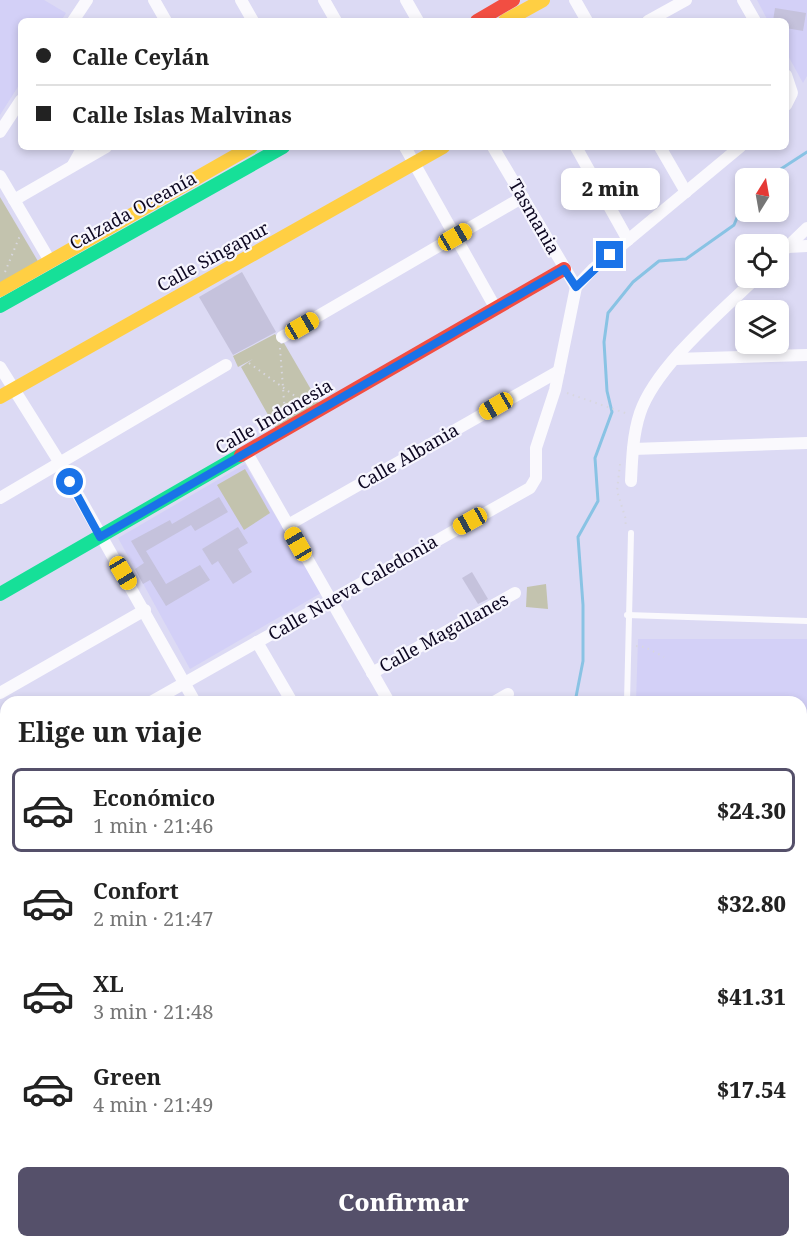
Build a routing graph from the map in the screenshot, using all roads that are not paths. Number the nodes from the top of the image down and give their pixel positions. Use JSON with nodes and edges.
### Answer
{"nodes":[{"id":1,"x":87,"y":0,"type":"edge"},
{"id":2,"x":154,"y":0,"type":"edge"},
{"id":3,"x":241,"y":0,"type":"edge"},
{"id":4,"x":324,"y":0,"type":"edge"},
{"id":5,"x":406,"y":0,"type":"edge"},
{"id":6,"x":513,"y":0,"type":"edge"},
{"id":7,"x":543,"y":0,"type":"edge"},
{"id":8,"x":574,"y":0,"type":"edge"},
{"id":9,"x":686,"y":0,"type":"edge"},
{"id":10,"x":743,"y":0,"type":"edge"},
{"id":11,"x":500,"y":13,"type":"edge"},
{"id":12,"x":670,"y":16,"type":"edge"},
{"id":13,"x":75,"y":18,"type":"edge"},
{"id":14,"x":163,"y":18,"type":"edge"},
{"id":15,"x":251,"y":18,"type":"edge"},
{"id":16,"x":333,"y":18,"type":"edge"},
{"id":17,"x":416,"y":18,"type":"edge"},
{"id":18,"x":486,"y":18,"type":"edge"},
{"id":19,"x":585,"y":18,"type":"edge"},
{"id":20,"x":753,"y":18,"type":"edge"},
{"id":21,"x":789,"y":81,"type":"edge"},
{"id":22,"x":789,"y":101,"type":"edge"},
{"id":23,"x":18,"y":105,"type":"edge"},
{"id":24,"x":0,"y":132,"type":"edge"},
{"id":25,"x":82,"y":150,"type":"edge"},
{"id":26,"x":101,"y":150,"type":"edge"},
{"id":27,"x":242,"y":150,"type":"edge"},
{"id":28,"x":244,"y":150,"type":"edge"},
{"id":29,"x":278,"y":150,"type":"edge"},
{"id":30,"x":407,"y":150,"type":"edge"},
{"id":31,"x":438,"y":150,"type":"edge"},
{"id":32,"x":495,"y":150,"type":"edge"},
{"id":33,"x":578,"y":150,"type":"edge"},
{"id":34,"x":662,"y":150,"type":"edge"},
{"id":35,"x":736,"y":150,"type":"edge"},
{"id":36,"x":415,"y":163,"type":"junction"},
{"id":37,"x":72,"y":166,"type":"junction"},
{"id":38,"x":249,"y":166,"type":"junction"},
{"id":39,"x":0,"y":176,"type":"edge"},
{"id":40,"x":686,"y":192,"type":"junction"},
{"id":41,"x":523,"y":197,"type":"junction"},
{"id":42,"x":14,"y":200,"type":"junction"},
{"id":43,"x":807,"y":228,"type":"edge"},
{"id":44,"x":455,"y":237,"type":"junction"},
{"id":45,"x":628,"y":240,"type":"junction"},
{"id":46,"x":789,"y":246,"type":"edge"},
{"id":47,"x":807,"y":246,"type":"edge"},
{"id":48,"x":789,"y":250,"type":"edge"},
{"id":49,"x":50,"y":261,"type":"junction"},
{"id":50,"x":564,"y":269,"type":"junction"},
{"id":51,"x":1,"y":284,"type":"edge"},
{"id":52,"x":576,"y":287,"type":"junction"},
{"id":53,"x":746,"y":288,"type":"edge"},
{"id":54,"x":0,"y":306,"type":"edge"},
{"id":55,"x":496,"y":309,"type":"junction"},
{"id":56,"x":281,"y":341,"type":"road end"},
{"id":57,"x":807,"y":355,"type":"edge"},
{"id":58,"x":675,"y":359,"type":"junction"},
{"id":59,"x":226,"y":365,"type":"dead end"},
{"id":60,"x":0,"y":367,"type":"edge"},
{"id":61,"x":559,"y":371,"type":"junction"},
{"id":62,"x":14,"y":389,"type":"junction"},
{"id":63,"x":0,"y":397,"type":"edge"},
{"id":64,"x":807,"y":431,"type":"edge"},
{"id":65,"x":804,"y":443,"type":"edge"},
{"id":66,"x":633,"y":449,"type":"junction"},
{"id":67,"x":247,"y":453,"type":"junction"},
{"id":68,"x":60,"y":463,"type":"junction"},
{"id":69,"x":631,"y":481,"type":"dead end"},
{"id":70,"x":0,"y":498,"type":"edge"},
{"id":71,"x":288,"y":525,"type":"junction"},
{"id":72,"x":631,"y":533,"type":"dead end"},
{"id":73,"x":100,"y":537,"type":"junction"},
{"id":74,"x":515,"y":593,"type":"dead end"},
{"id":75,"x":0,"y":594,"type":"edge"},
{"id":76,"x":330,"y":599,"type":"junction"},
{"id":77,"x":145,"y":610,"type":"junction"},
{"id":78,"x":627,"y":615,"type":"junction"},
{"id":79,"x":807,"y":621,"type":"edge"},
{"id":80,"x":257,"y":642,"type":"junction"},
{"id":81,"x":372,"y":673,"type":"junction"},
{"id":82,"x":184,"y":683,"type":"junction"},
{"id":83,"x":0,"y":693,"type":"edge"},
{"id":84,"x":508,"y":694,"type":"dead end"},
{"id":85,"x":161,"y":696,"type":"edge"},
{"id":86,"x":192,"y":696,"type":"edge"},
{"id":87,"x":288,"y":696,"type":"edge"},
{"id":88,"x":385,"y":696,"type":"edge"},
{"id":89,"x":504,"y":696,"type":"edge"},
{"id":90,"x":627,"y":696,"type":"edge"}],
"edges":[{"from":1,"to":13,"type":"street"},
{"from":2,"to":14,"type":"street"},
{"from":3,"to":15,"type":"street"},
{"from":4,"to":16,"type":"street"},
{"from":5,"to":17,"type":"street"},
{"from":6,"to":11,"type":"street"},
{"from":7,"to":11,"type":"street"},
{"from":8,"to":19,"type":"street"},
{"from":9,"to":12,"type":"street"},
{"from":10,"to":20,"type":"street"},
{"from":11,"to":18,"type":"street"},
{"from":21,"to":22,"type":"street"},
{"from":23,"to":24,"type":"street"},
{"from":25,"to":37,"type":"street"},
{"from":26,"to":37,"type":"street"},
{"from":27,"to":49,"type":"street","name":"Calzada Oceanía"},
{"from":28,"to":38,"type":"street"},
{"from":29,"to":38,"type":"street","name":"Calzada Oceanía"},
{"from":30,"to":36,"type":"street"},
{"from":31,"to":36,"type":"street","name":"Calle Singapur"},
{"from":32,"to":41,"type":"street","name":"Tasmania"},
{"from":33,"to":45,"type":"street"},
{"from":34,"to":40,"type":"street"},
{"from":35,"to":40,"type":"street"},
{"from":36,"to":44,"type":"street"},
{"from":36,"to":62,"type":"street","name":"Calle Singapur"},
{"from":37,"to":42,"type":"street"},
{"from":38,"to":54,"type":"street","name":"Calzada Oceanía"},
{"from":39,"to":42,"type":"street"},
{"from":40,"to":45,"type":"street"},
{"from":41,"to":44,"type":"street"},
{"from":41,"to":50,"type":"street","name":"Tasmania"},
{"from":42,"to":49,"type":"street"},
{"from":43,"to":46,"type":"street"},
{"from":44,"to":55,"type":"street"},
{"from":44,"to":56,"type":"street"},
{"from":45,"to":52,"type":"street"},
{"from":47,"to":48,"type":"street"},
{"from":49,"to":51,"type":"street","name":"Calzada Oceanía"},
{"from":50,"to":52,"type":"street","name":"Tasmania"},
{"from":50,"to":55,"type":"street","name":"Calle Indonesia"},
{"from":52,"to":61,"type":"street","name":"Calle Nueva Caledonia"},
{"from":53,"to":58,"type":"street"},
{"from":55,"to":67,"type":"street","name":"Calle Indonesia"},
{"from":57,"to":58,"type":"street"},
{"from":58,"to":66,"type":"street"},
{"from":59,"to":68,"type":"street"},
{"from":60,"to":62,"type":"street"},
{"from":61,"to":71,"type":"street","name":"Calle Albania"},
{"from":61,"to":76,"type":"street","name":"Calle Nueva Caledonia"},
{"from":62,"to":63,"type":"street","name":"Calle Singapur"},
{"from":62,"to":68,"type":"street"},
{"from":64,"to":65,"type":"street"},
{"from":65,"to":66,"type":"street"},
{"from":66,"to":69,"type":"street"},
{"from":67,"to":71,"type":"street"},
{"from":67,"to":73,"type":"street","name":"Calle Indonesia"},
{"from":68,"to":70,"type":"street"},
{"from":68,"to":73,"type":"street"},
{"from":71,"to":76,"type":"street"},
{"from":72,"to":78,"type":"lane"},
{"from":73,"to":75,"type":"street","name":"Calle Indonesia"},
{"from":73,"to":77,"type":"street"},
{"from":74,"to":81,"type":"street","name":"Calle Magallanes"},
{"from":76,"to":80,"type":"street","name":"Calle Nueva Caledonia"},
{"from":76,"to":81,"type":"street"},
{"from":77,"to":82,"type":"street"},
{"from":77,"to":83,"type":"street"},
{"from":78,"to":79,"type":"lane"},
{"from":78,"to":90,"type":"lane"},
{"from":80,"to":82,"type":"street","name":"Calle Nueva Caledonia"},
{"from":80,"to":87,"type":"street"},
{"from":81,"to":88,"type":"street"},
{"from":82,"to":85,"type":"street","name":"Calle Nueva Caledonia"},
{"from":82,"to":86,"type":"street"},
{"from":84,"to":89,"type":"street"}]}
